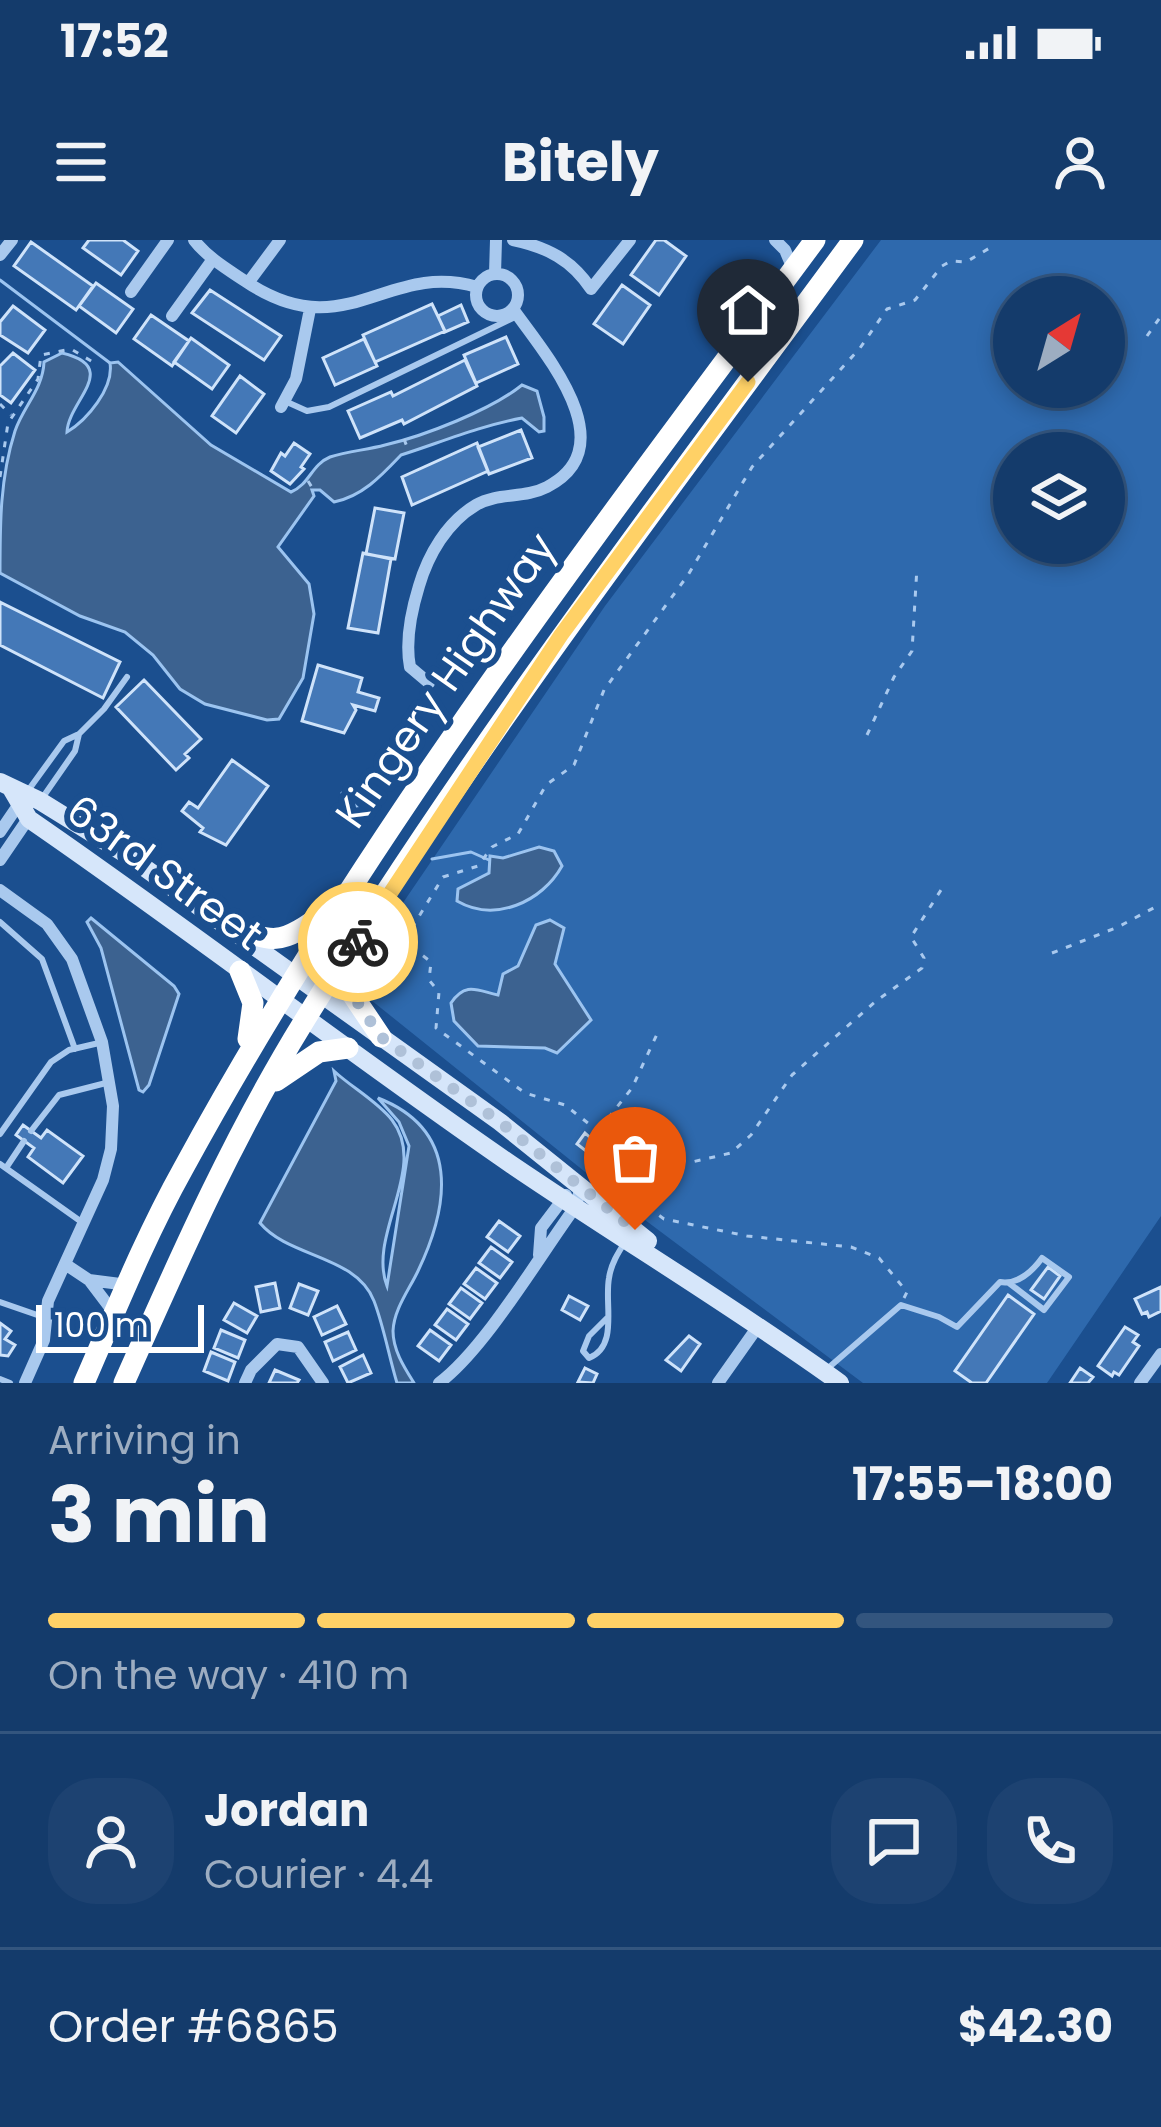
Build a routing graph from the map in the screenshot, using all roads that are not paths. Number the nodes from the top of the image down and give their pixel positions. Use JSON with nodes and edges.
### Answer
{"nodes":[{"id":1,"x":12,"y":240,"type":"edge"},
{"id":2,"x":168,"y":240,"type":"edge"},
{"id":3,"x":194,"y":240,"type":"edge"},
{"id":4,"x":280,"y":240,"type":"edge"},
{"id":5,"x":496,"y":240,"type":"edge"},
{"id":6,"x":513,"y":240,"type":"edge"},
{"id":7,"x":630,"y":240,"type":"edge"},
{"id":8,"x":775,"y":240,"type":"edge"},
{"id":9,"x":814,"y":240,"type":"edge"},
{"id":10,"x":854,"y":240,"type":"edge"},
{"id":11,"x":546,"y":243,"type":"edge"},
{"id":12,"x":0,"y":255,"type":"edge"},
{"id":13,"x":213,"y":259,"type":"junction"},
{"id":14,"x":793,"y":269,"type":"junction"},
{"id":15,"x":495,"y":274,"type":"junction"},
{"id":16,"x":248,"y":283,"type":"junction"},
{"id":17,"x":477,"y":287,"type":"junction"},
{"id":18,"x":131,"y":292,"type":"dead end"},
{"id":19,"x":310,"y":309,"type":"junction"},
{"id":20,"x":515,"y":312,"type":"junction"},
{"id":21,"x":172,"y":316,"type":"dead end"},
{"id":22,"x":282,"y":404,"type":"joint"},
{"id":23,"x":127,"y":677,"type":"dead end"},
{"id":24,"x":429,"y":682,"type":"dead end"},
{"id":25,"x":80,"y":734,"type":"junction"},
{"id":26,"x":21,"y":799,"type":"edge"},
{"id":27,"x":0,"y":832,"type":"edge"},
{"id":28,"x":0,"y":860,"type":"edge"},
{"id":29,"x":0,"y":890,"type":"edge"},
{"id":30,"x":340,"y":900,"type":"junction"},
{"id":31,"x":211,"y":915,"type":"junction"},
{"id":32,"x":0,"y":922,"type":"edge"},
{"id":33,"x":360,"y":934,"type":"junction"},
{"id":34,"x":241,"y":971,"type":"junction"},
{"id":35,"x":294,"y":974,"type":"junction"},
{"id":36,"x":322,"y":994,"type":"junction"},
{"id":37,"x":279,"y":999,"type":"junction"},
{"id":38,"x":306,"y":1018,"type":"junction"},
{"id":39,"x":381,"y":1037,"type":"junction"},
{"id":40,"x":102,"y":1042,"type":"junction"},
{"id":41,"x":348,"y":1048,"type":"junction"},
{"id":42,"x":75,"y":1049,"type":"junction"},
{"id":43,"x":241,"y":1066,"type":"junction"},
{"id":44,"x":110,"y":1082,"type":"junction"},
{"id":45,"x":266,"y":1089,"type":"junction"},
{"id":46,"x":31,"y":1131,"type":"dead end"},
{"id":47,"x":0,"y":1134,"type":"edge"},
{"id":48,"x":24,"y":1141,"type":"dead end"},
{"id":49,"x":3,"y":1166,"type":"edge"},
{"id":50,"x":581,"y":1185,"type":"junction"},
{"id":51,"x":569,"y":1201,"type":"junction"},
{"id":52,"x":83,"y":1223,"type":"junction"},
{"id":53,"x":627,"y":1239,"type":"junction"},
{"id":54,"x":65,"y":1264,"type":"junction"},
{"id":55,"x":89,"y":1280,"type":"junction"},
{"id":56,"x":1010,"y":1283,"type":"junction"},
{"id":57,"x":128,"y":1285,"type":"junction"},
{"id":58,"x":703,"y":1286,"type":"junction"},
{"id":59,"x":0,"y":1303,"type":"edge"},
{"id":60,"x":114,"y":1314,"type":"junction"},
{"id":61,"x":46,"y":1318,"type":"junction"},
{"id":62,"x":607,"y":1318,"type":"junction"},
{"id":63,"x":759,"y":1325,"type":"junction"},
{"id":64,"x":1161,"y":1354,"type":"edge"},
{"id":65,"x":832,"y":1377,"type":"edge"},
{"id":66,"x":0,"y":1379,"type":"edge"},
{"id":67,"x":10,"y":1383,"type":"edge"},
{"id":68,"x":25,"y":1383,"type":"edge"},
{"id":69,"x":84,"y":1383,"type":"edge"},
{"id":70,"x":124,"y":1383,"type":"edge"},
{"id":71,"x":245,"y":1383,"type":"edge"},
{"id":72,"x":322,"y":1383,"type":"edge"},
{"id":73,"x":439,"y":1383,"type":"edge"},
{"id":74,"x":718,"y":1383,"type":"edge"},
{"id":75,"x":1141,"y":1383,"type":"edge"}],
"edges":[{"from":1,"to":12,"type":"street"},
{"from":2,"to":18,"type":"street"},
{"from":3,"to":13,"type":"street"},
{"from":4,"to":16,"type":"street"},
{"from":5,"to":15,"type":"street"},
{"from":6,"to":11,"type":"street"},
{"from":7,"to":11,"type":"street"},
{"from":8,"to":14,"type":"street"},
{"from":9,"to":14,"type":"highway","name":"Kingery Highway"},
{"from":10,"to":33,"type":"highway","name":"Kingery Highway"},
{"from":13,"to":16,"type":"street"},
{"from":13,"to":21,"type":"street"},
{"from":14,"to":30,"type":"highway","name":"Kingery Highway"},
{"from":15,"to":17,"type":"street"},
{"from":15,"to":20,"type":"street"},
{"from":16,"to":19,"type":"street"},
{"from":17,"to":19,"type":"street"},
{"from":17,"to":20,"type":"street"},
{"from":19,"to":22,"type":"street"},
{"from":20,"to":22,"type":"lane"},
{"from":20,"to":24,"type":"street"},
{"from":23,"to":25,"type":"lane"},
{"from":25,"to":26,"type":"lane"},
{"from":25,"to":26,"type":"lane"},
{"from":26,"to":27,"type":"street"},
{"from":26,"to":28,"type":"street"},
{"from":26,"to":31,"type":"street","name":"63rd Street"},
{"from":26,"to":34,"type":"street","name":"63rd Street"},
{"from":29,"to":40,"type":"street"},
{"from":30,"to":31,"type":"highway"},
{"from":30,"to":35,"type":"highway","name":"Kingery Highway"},
{"from":31,"to":35,"type":"street","name":"63rd Street"},
{"from":32,"to":42,"type":"lane"},
{"from":33,"to":36,"type":"highway","name":"Kingery Highway"},
{"from":33,"to":39,"type":"highway"},
{"from":34,"to":37,"type":"street","name":"63rd Street"},
{"from":34,"to":43,"type":"highway"},
{"from":35,"to":36,"type":"street","name":"63rd Street"},
{"from":35,"to":37,"type":"highway","name":"Kingery Highway"},
{"from":36,"to":38,"type":"highway","name":"Kingery Highway"},
{"from":36,"to":39,"type":"street","name":"63rd Street"},
{"from":37,"to":38,"type":"street","name":"63rd Street"},
{"from":37,"to":43,"type":"highway","name":"Kingery Highway"},
{"from":38,"to":41,"type":"street","name":"63rd Street"},
{"from":38,"to":45,"type":"highway","name":"Kingery Highway"},
{"from":39,"to":50,"type":"street","name":"63rd Street"},
{"from":40,"to":42,"type":"lane"},
{"from":40,"to":44,"type":"street"},
{"from":41,"to":45,"type":"highway"},
{"from":41,"to":51,"type":"street","name":"63rd Street"},
{"from":42,"to":47,"type":"lane"},
{"from":43,"to":57,"type":"highway","name":"Kingery Highway"},
{"from":44,"to":46,"type":"lane"},
{"from":44,"to":52,"type":"street"},
{"from":45,"to":70,"type":"highway","name":"Kingery Highway"},
{"from":48,"to":49,"type":"lane"},
{"from":49,"to":52,"type":"lane"},
{"from":50,"to":51,"type":"street"},
{"from":50,"to":58,"type":"street","name":"63rd Street"},
{"from":51,"to":53,"type":"street","name":"63rd Street"},
{"from":51,"to":73,"type":"street"},
{"from":52,"to":54,"type":"street"},
{"from":53,"to":58,"type":"street","name":"63rd Street"},
{"from":53,"to":62,"type":"lane"},
{"from":54,"to":55,"type":"street"},
{"from":54,"to":61,"type":"street"},
{"from":55,"to":57,"type":"street"},
{"from":55,"to":60,"type":"street"},
{"from":56,"to":56,"type":"lane"},
{"from":56,"to":65,"type":"lane"},
{"from":57,"to":60,"type":"highway","name":"Kingery Highway"},
{"from":58,"to":63,"type":"street","name":"63rd Street"},
{"from":59,"to":61,"type":"lane"},
{"from":60,"to":69,"type":"highway","name":"Kingery Highway"},
{"from":61,"to":68,"type":"street"},
{"from":62,"to":62,"type":"lane"},
{"from":63,"to":65,"type":"street","name":"63rd Street"},
{"from":63,"to":74,"type":"street"},
{"from":64,"to":75,"type":"street"},
{"from":66,"to":67,"type":"lane"},
{"from":71,"to":72,"type":"street"}]}
